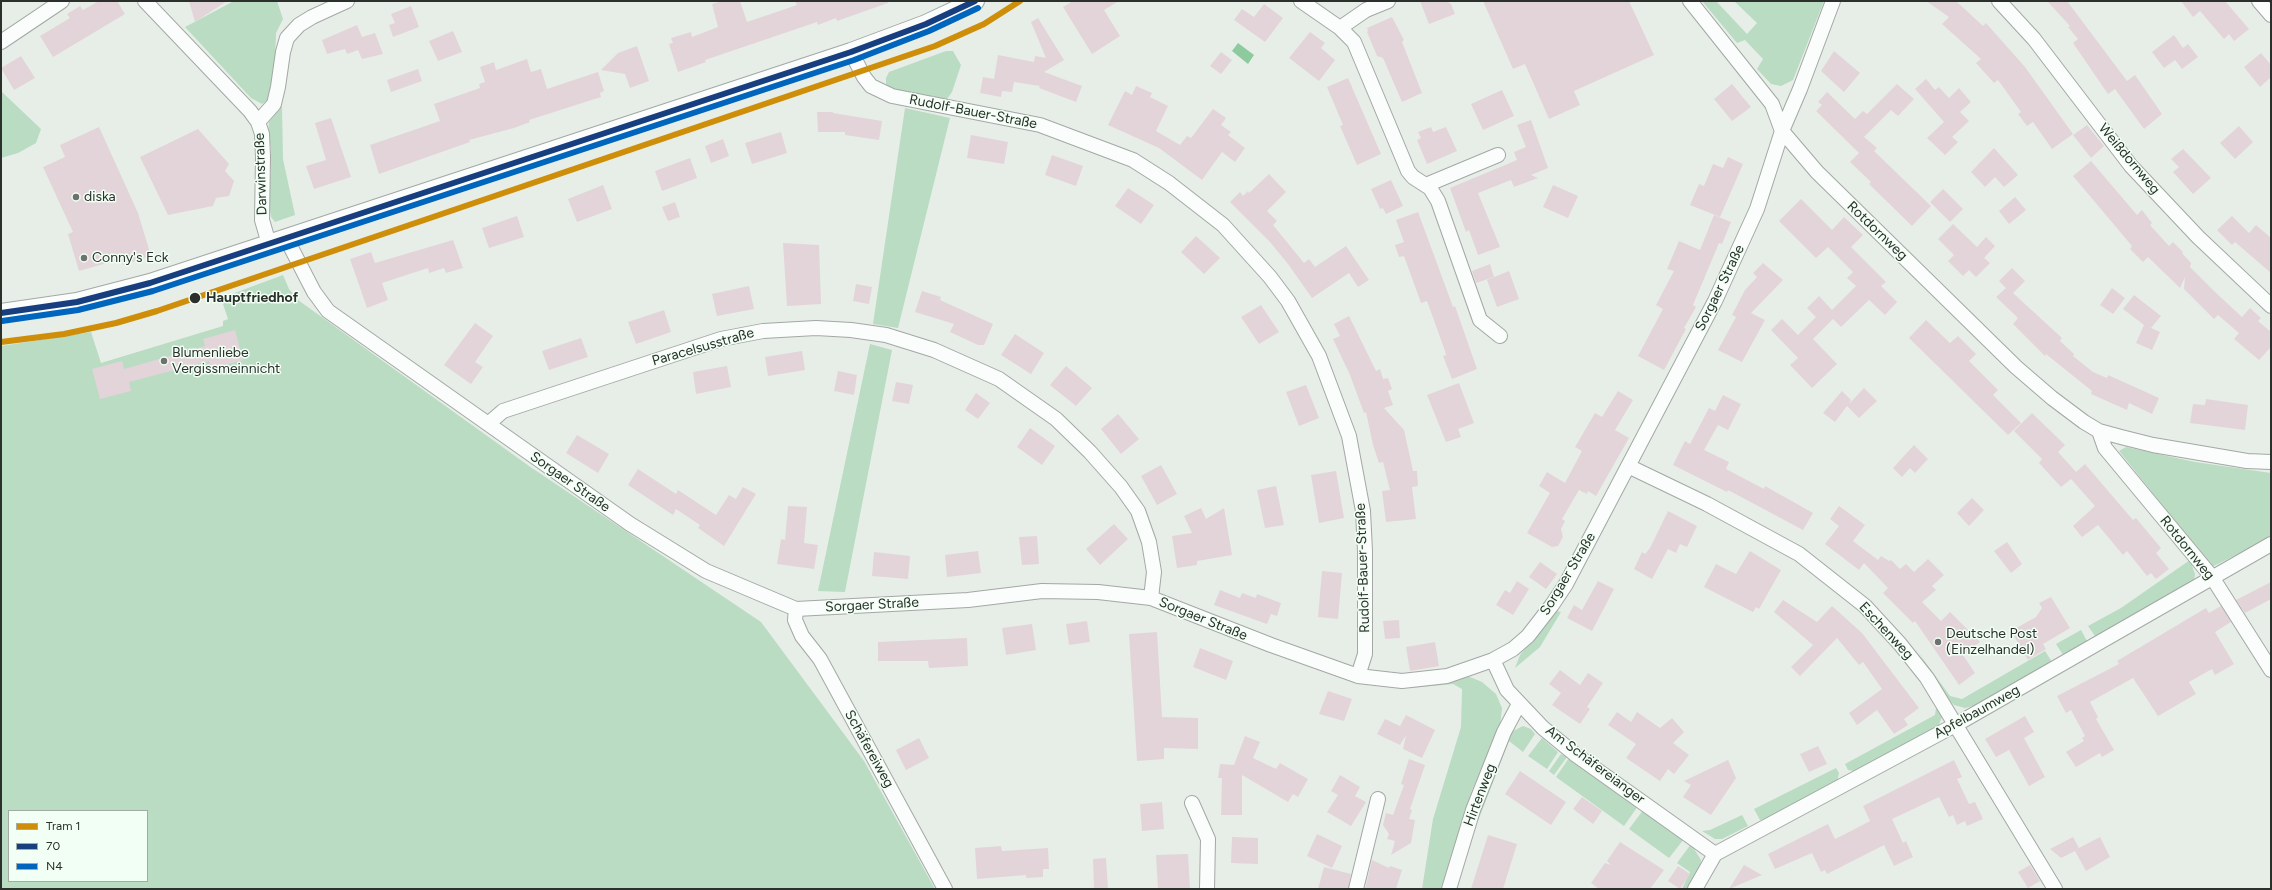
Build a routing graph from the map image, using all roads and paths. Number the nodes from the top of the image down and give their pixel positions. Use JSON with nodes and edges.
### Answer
{"nodes":[{"id":1,"x":62,"y":1,"type":"edge"},
{"id":2,"x":145,"y":1,"type":"edge"},
{"id":3,"x":347,"y":1,"type":"edge"},
{"id":4,"x":974,"y":1,"type":"edge"},
{"id":5,"x":1301,"y":1,"type":"edge"},
{"id":6,"x":1388,"y":1,"type":"edge"},
{"id":7,"x":1690,"y":1,"type":"edge"},
{"id":8,"x":1833,"y":1,"type":"edge"},
{"id":9,"x":1999,"y":1,"type":"edge"},
{"id":10,"x":2259,"y":1,"type":"edge"},
{"id":11,"x":2271,"y":15,"type":"edge"},
{"id":12,"x":1340,"y":28,"type":"junction"},
{"id":13,"x":1,"y":42,"type":"edge"},
{"id":14,"x":851,"y":52,"type":"junction"},
{"id":15,"x":258,"y":122,"type":"junction"},
{"id":16,"x":1782,"y":131,"type":"junction"},
{"id":17,"x":1498,"y":155,"type":"dead end"},
{"id":18,"x":1426,"y":185,"type":"junction"},
{"id":19,"x":277,"y":241,"type":"junction"},
{"id":20,"x":2271,"y":306,"type":"edge"},
{"id":21,"x":1,"y":313,"type":"edge"},
{"id":22,"x":1500,"y":336,"type":"dead end"},
{"id":23,"x":488,"y":424,"type":"junction"},
{"id":24,"x":2099,"y":431,"type":"junction"},
{"id":25,"x":2271,"y":462,"type":"edge"},
{"id":26,"x":1628,"y":466,"type":"junction"},
{"id":27,"x":2271,"y":544,"type":"edge"},
{"id":28,"x":2212,"y":577,"type":"junction"},
{"id":29,"x":1151,"y":598,"type":"junction"},
{"id":30,"x":796,"y":609,"type":"junction"},
{"id":31,"x":1493,"y":660,"type":"junction"},
{"id":32,"x":2271,"y":670,"type":"edge"},
{"id":33,"x":1358,"y":676,"type":"junction"},
{"id":34,"x":1519,"y":704,"type":"junction"},
{"id":35,"x":1957,"y":724,"type":"junction"},
{"id":36,"x":1378,"y":799,"type":"dead end"},
{"id":37,"x":1192,"y":803,"type":"dead end"},
{"id":38,"x":1715,"y":854,"type":"junction"},
{"id":39,"x":945,"y":889,"type":"edge"},
{"id":40,"x":1207,"y":889,"type":"edge"},
{"id":41,"x":1356,"y":889,"type":"edge"},
{"id":42,"x":1449,"y":889,"type":"edge"},
{"id":43,"x":1695,"y":889,"type":"edge"},
{"id":44,"x":2056,"y":889,"type":"edge"}],
"edges":[{"from":1,"to":13,"type":"street"},
{"from":2,"to":15,"type":"street"},
{"from":3,"to":15,"type":"street","name":"Darwinstraße"},
{"from":4,"to":14,"type":"street"},
{"from":5,"to":12,"type":"street"},
{"from":6,"to":12,"type":"street"},
{"from":7,"to":16,"type":"street","name":"Rotdornweg"},
{"from":8,"to":16,"type":"street","name":"Sorgaer Straße"},
{"from":9,"to":20,"type":"street","name":"Weißdornweg"},
{"from":10,"to":11,"type":"street"},
{"from":12,"to":18,"type":"street"},
{"from":14,"to":19,"type":"street"},
{"from":14,"to":33,"type":"street","name":"Rudolf-Bauer-Straße"},
{"from":15,"to":19,"type":"street","name":"Darwinstraße"},
{"from":16,"to":24,"type":"street","name":"Rotdornweg"},
{"from":16,"to":26,"type":"street","name":"Sorgaer Straße"},
{"from":17,"to":18,"type":"street"},
{"from":18,"to":22,"type":"street"},
{"from":19,"to":21,"type":"street"},
{"from":19,"to":23,"type":"street","name":"Sorgaer Straße"},
{"from":23,"to":29,"type":"street","name":"Paracelsusstraße"},
{"from":23,"to":30,"type":"street","name":"Sorgaer Straße"},
{"from":24,"to":25,"type":"street","name":"Rotdornweg"},
{"from":24,"to":28,"type":"street","name":"Rotdornweg"},
{"from":26,"to":31,"type":"street","name":"Sorgaer Straße"},
{"from":26,"to":35,"type":"street","name":"Eschenweg"},
{"from":27,"to":28,"type":"street","name":"Apfelbaumweg"},
{"from":28,"to":32,"type":"street","name":"Rotdornweg"},
{"from":28,"to":35,"type":"street","name":"Apfelbaumweg"},
{"from":29,"to":30,"type":"street","name":"Sorgaer Straße"},
{"from":29,"to":33,"type":"street","name":"Sorgaer Straße"},
{"from":30,"to":39,"type":"street","name":"Schäfereiweg"},
{"from":31,"to":33,"type":"street","name":"Sorgaer Straße"},
{"from":31,"to":34,"type":"street","name":"Am Schäfereianger"},
{"from":34,"to":38,"type":"street","name":"Am Schäfereianger"},
{"from":34,"to":42,"type":"street","name":"Hirtenweg"},
{"from":35,"to":38,"type":"street","name":"Apfelbaumweg"},
{"from":35,"to":44,"type":"street","name":"Eschenweg"},
{"from":36,"to":41,"type":"street"},
{"from":37,"to":40,"type":"street"},
{"from":38,"to":43,"type":"street"}]}
